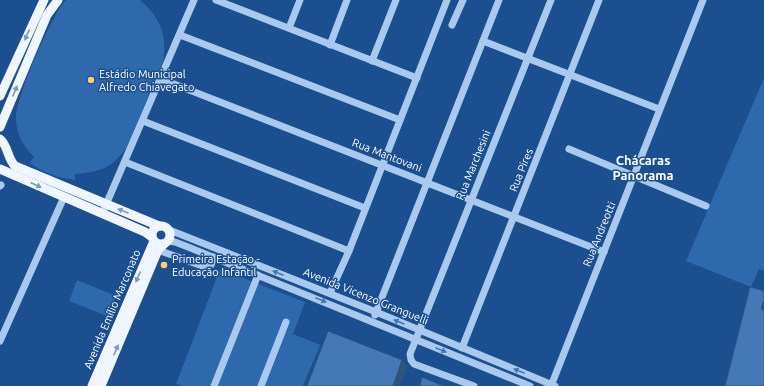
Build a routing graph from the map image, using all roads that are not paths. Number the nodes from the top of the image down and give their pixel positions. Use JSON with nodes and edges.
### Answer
{"nodes":[{"id":1,"x":44,"y":0,"type":"edge"},
{"id":2,"x":58,"y":0,"type":"edge"},
{"id":3,"x":194,"y":0,"type":"edge"},
{"id":4,"x":216,"y":0,"type":"edge"},
{"id":5,"x":300,"y":0,"type":"edge"},
{"id":6,"x":347,"y":0,"type":"edge"},
{"id":7,"x":396,"y":0,"type":"edge"},
{"id":8,"x":447,"y":0,"type":"edge"},
{"id":9,"x":463,"y":0,"type":"edge"},
{"id":10,"x":499,"y":0,"type":"edge"},
{"id":11,"x":551,"y":0,"type":"edge"},
{"id":12,"x":599,"y":0,"type":"edge"},
{"id":13,"x":703,"y":0,"type":"edge"},
{"id":14,"x":452,"y":25,"type":"dead end"},
{"id":15,"x":289,"y":28,"type":"junction"},
{"id":16,"x":180,"y":34,"type":"junction"},
{"id":17,"x":483,"y":41,"type":"junction"},
{"id":18,"x":330,"y":45,"type":"junction"},
{"id":19,"x":528,"y":58,"type":"junction"},
{"id":20,"x":372,"y":61,"type":"junction"},
{"id":21,"x":570,"y":75,"type":"junction"},
{"id":22,"x":417,"y":78,"type":"junction"},
{"id":23,"x":161,"y":79,"type":"junction"},
{"id":24,"x":0,"y":96,"type":"edge"},
{"id":25,"x":660,"y":109,"type":"junction"},
{"id":26,"x":400,"y":120,"type":"junction"},
{"id":27,"x":143,"y":121,"type":"junction"},
{"id":28,"x":0,"y":127,"type":"edge"},
{"id":29,"x":1,"y":136,"type":"edge"},
{"id":30,"x":569,"y":149,"type":"dead end"},
{"id":31,"x":7,"y":154,"type":"junction"},
{"id":32,"x":125,"y":162,"type":"junction"},
{"id":33,"x":0,"y":163,"type":"edge"},
{"id":34,"x":382,"y":165,"type":"junction"},
{"id":35,"x":0,"y":169,"type":"edge"},
{"id":36,"x":634,"y":176,"type":"junction"},
{"id":37,"x":427,"y":182,"type":"junction"},
{"id":38,"x":64,"y":197,"type":"junction"},
{"id":39,"x":471,"y":200,"type":"junction"},
{"id":40,"x":106,"y":204,"type":"junction"},
{"id":41,"x":706,"y":206,"type":"dead end"},
{"id":42,"x":365,"y":208,"type":"junction"},
{"id":43,"x":102,"y":214,"type":"junction"},
{"id":44,"x":514,"y":216,"type":"junction"},
{"id":45,"x":163,"y":228,"type":"junction"},
{"id":46,"x":153,"y":239,"type":"junction"},
{"id":47,"x":163,"y":245,"type":"junction"},
{"id":48,"x":349,"y":250,"type":"junction"},
{"id":49,"x":604,"y":252,"type":"junction"},
{"id":50,"x":214,"y":257,"type":"junction"},
{"id":51,"x":258,"y":275,"type":"junction"},
{"id":52,"x":330,"y":294,"type":"junction"},
{"id":53,"x":376,"y":312,"type":"junction"},
{"id":54,"x":372,"y":321,"type":"junction"},
{"id":55,"x":286,"y":322,"type":"dead end"},
{"id":56,"x":420,"y":330,"type":"junction"},
{"id":57,"x":416,"y":339,"type":"junction"},
{"id":58,"x":0,"y":341,"type":"edge"},
{"id":59,"x":462,"y":348,"type":"junction"},
{"id":60,"x":92,"y":386,"type":"edge"},
{"id":61,"x":101,"y":386,"type":"edge"},
{"id":62,"x":214,"y":386,"type":"edge"},
{"id":63,"x":261,"y":386,"type":"edge"},
{"id":64,"x":474,"y":386,"type":"edge"},
{"id":65,"x":530,"y":386,"type":"edge"},
{"id":66,"x":552,"y":386,"type":"edge"}],
"edges":[{"from":1,"to":24,"type":"main road","one_way":true},
{"from":28,"to":2,"type":"main road","one_way":true},
{"from":3,"to":16,"type":"street"},
{"from":4,"to":15,"type":"street"},
{"from":5,"to":15,"type":"street"},
{"from":6,"to":18,"type":"street"},
{"from":7,"to":20,"type":"street"},
{"from":8,"to":22,"type":"street"},
{"from":9,"to":14,"type":"street"},
{"from":10,"to":17,"type":"street"},
{"from":11,"to":19,"type":"street","name":"Rua Marchesini"},
{"from":12,"to":21,"type":"street","name":"Rua Pires"},
{"from":13,"to":25,"type":"street","name":"Rua Andreotti"},
{"from":15,"to":18,"type":"street"},
{"from":16,"to":23,"type":"street"},
{"from":16,"to":26,"type":"street"},
{"from":17,"to":19,"type":"street"},
{"from":17,"to":37,"type":"street"},
{"from":18,"to":20,"type":"street"},
{"from":19,"to":21,"type":"street"},
{"from":19,"to":39,"type":"street","name":"Rua Marchesini"},
{"from":20,"to":22,"type":"street"},
{"from":21,"to":25,"type":"street"},
{"from":21,"to":44,"type":"street","name":"Rua Pires"},
{"from":22,"to":26,"type":"street"},
{"from":23,"to":27,"type":"street"},
{"from":23,"to":34,"type":"street","name":"Rua Mantovani"},
{"from":25,"to":36,"type":"street","name":"Rua Andreotti"},
{"from":26,"to":34,"type":"street"},
{"from":27,"to":32,"type":"street"},
{"from":27,"to":42,"type":"street"},
{"from":29,"to":31,"type":"main road"},
{"from":30,"to":36,"type":"street"},
{"from":31,"to":33,"type":"main road"},
{"from":31,"to":40,"type":"main road","name":"Avenida Vicenzo Granguelli"},
{"from":32,"to":40,"type":"street"},
{"from":32,"to":48,"type":"street"},
{"from":34,"to":37,"type":"street","name":"Rua Mantovani"},
{"from":34,"to":42,"type":"street"},
{"from":35,"to":38,"type":"main road","name":"Avenida Vicenzo Granguelli","one_way":true},
{"from":36,"to":41,"type":"street"},
{"from":36,"to":49,"type":"street","name":"Rua Andreotti"},
{"from":37,"to":39,"type":"street","name":"Rua Mantovani"},
{"from":37,"to":53,"type":"street"},
{"from":38,"to":43,"type":"main road","name":"Avenida Vicenzo Granguelli"},
{"from":38,"to":58,"type":"street"},
{"from":39,"to":44,"type":"street","name":"Rua Mantovani"},
{"from":39,"to":56,"type":"street","name":"Rua Marchesini"},
{"from":40,"to":43,"type":"street"},
{"from":45,"to":40,"type":"main road","name":"Avenida Vicenzo Granguelli","one_way":true},
{"from":42,"to":48,"type":"street"},
{"from":43,"to":46,"type":"main road","name":"Avenida Vicenzo Granguelli"},
{"from":44,"to":49,"type":"street","name":"Rua Mantovani"},
{"from":44,"to":59,"type":"street","name":"Rua Pires"},
{"from":45,"to":46,"type":"main road"},
{"from":45,"to":47,"type":"main road"},
{"from":52,"to":45,"type":"street","name":"Avenida Vicenzo Granguelli","one_way":true},
{"from":46,"to":47,"type":"main road","name":"Avenida Vicenzo Granguelli"},
{"from":46,"to":60,"type":"main road","name":"Avenida Emílio Marconato","one_way":true},
{"from":47,"to":50,"type":"street","name":"Avenida Vicenzo Granguelli"},
{"from":47,"to":50,"type":"street"},
{"from":61,"to":47,"type":"main road","name":"Avenida Emílio Marconato","one_way":true},
{"from":48,"to":52,"type":"street"},
{"from":49,"to":66,"type":"street","name":"Rua Andreotti"},
{"from":50,"to":51,"type":"street","name":"Avenida Vicenzo Granguelli"},
{"from":51,"to":54,"type":"street","name":"Avenida Vicenzo Granguelli","one_way":true},
{"from":51,"to":62,"type":"street"},
{"from":52,"to":53,"type":"street","name":"Avenida Vicenzo Granguelli"},
{"from":53,"to":54,"type":"street"},
{"from":56,"to":53,"type":"street","name":"Avenida Vicenzo Granguelli","one_way":true},
{"from":54,"to":57,"type":"street","name":"Avenida Vicenzo Granguelli"},
{"from":55,"to":63,"type":"street"},
{"from":56,"to":57,"type":"street","name":"Rua Marchesini"},
{"from":56,"to":59,"type":"street","name":"Avenida Vicenzo Granguelli"},
{"from":57,"to":64,"type":"street","name":"Rua Marchesini"},
{"from":57,"to":65,"type":"street","name":"Avenida Vicenzo Granguelli","one_way":true},
{"from":66,"to":59,"type":"street","name":"Avenida Vicenzo Granguelli","one_way":true}]}
